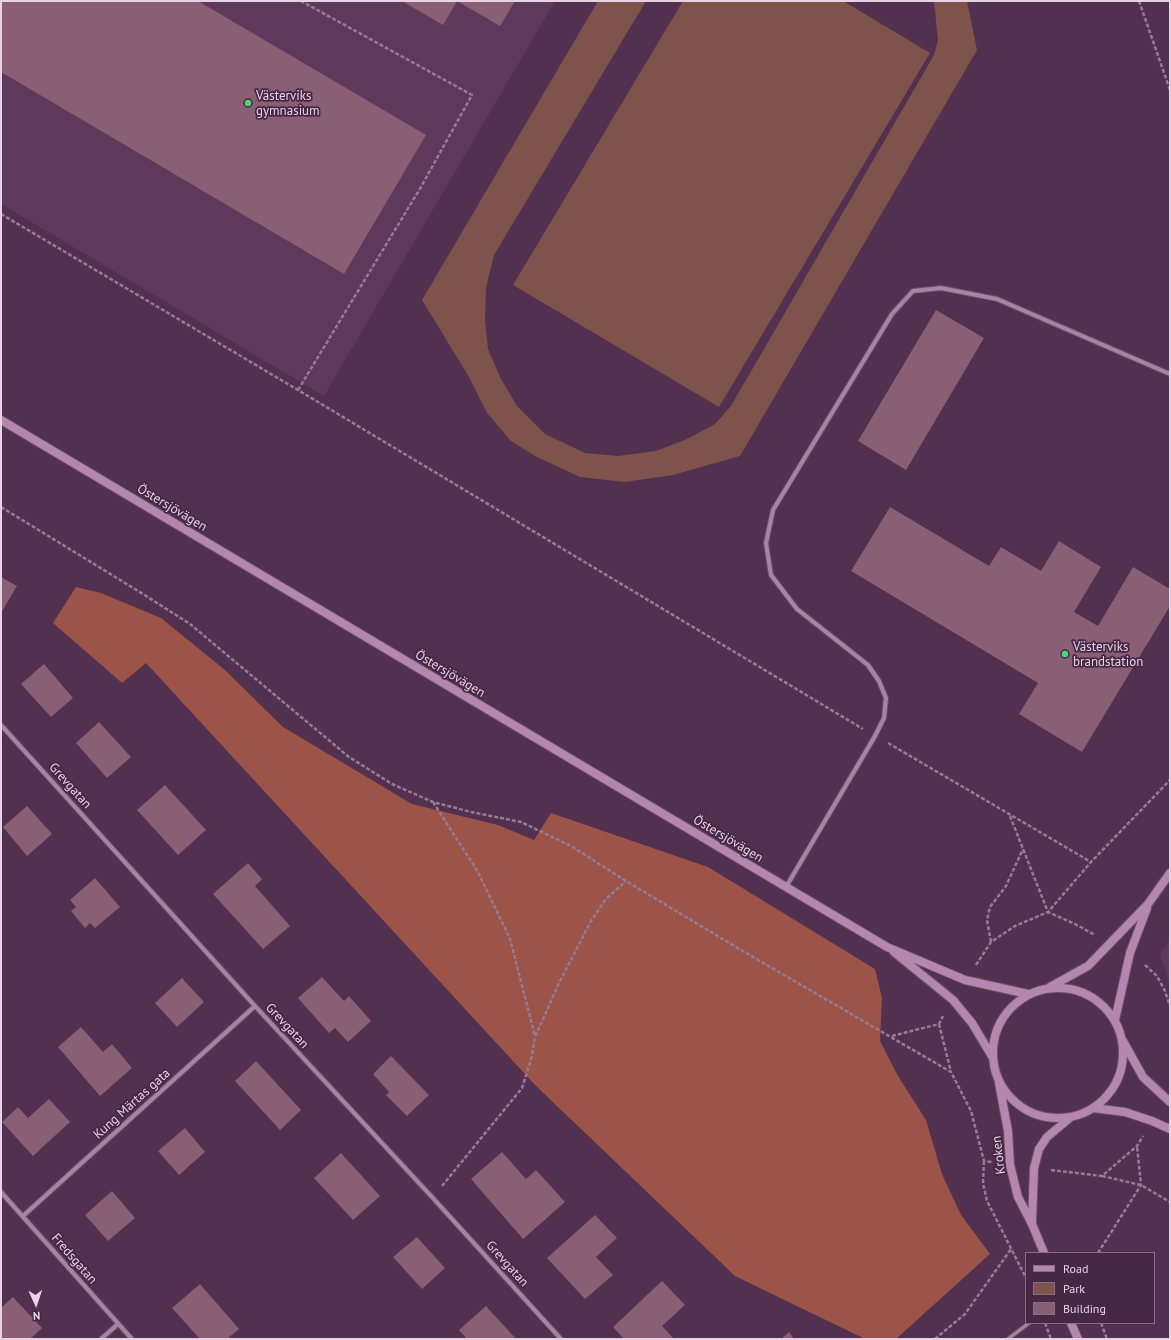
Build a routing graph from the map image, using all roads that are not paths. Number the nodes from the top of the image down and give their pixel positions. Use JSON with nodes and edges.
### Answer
{"nodes":[{"id":1,"x":1170,"y":374,"type":"edge"},
{"id":2,"x":1,"y":420,"type":"edge"},
{"id":3,"x":1,"y":725,"type":"edge"},
{"id":4,"x":1170,"y":873,"type":"edge"},
{"id":5,"x":786,"y":887,"type":"junction"},
{"id":6,"x":1148,"y":904,"type":"junction"},
{"id":7,"x":887,"y":947,"type":"junction"},
{"id":8,"x":1049,"y":988,"type":"junction"},
{"id":9,"x":1028,"y":994,"type":"junction"},
{"id":10,"x":255,"y":1006,"type":"junction"},
{"id":11,"x":1115,"y":1020,"type":"junction"},
{"id":12,"x":1122,"y":1040,"type":"junction"},
{"id":13,"x":993,"y":1058,"type":"junction"},
{"id":14,"x":999,"y":1081,"type":"junction"},
{"id":15,"x":1170,"y":1102,"type":"edge"},
{"id":16,"x":1093,"y":1108,"type":"junction"},
{"id":17,"x":1071,"y":1117,"type":"junction"},
{"id":18,"x":1170,"y":1129,"type":"edge"},
{"id":19,"x":1,"y":1192,"type":"edge"},
{"id":20,"x":23,"y":1216,"type":"junction"},
{"id":21,"x":1032,"y":1224,"type":"junction"},
{"id":22,"x":1044,"y":1252,"type":"edge"},
{"id":23,"x":118,"y":1324,"type":"junction"},
{"id":24,"x":1028,"y":1324,"type":"edge"},
{"id":25,"x":1071,"y":1324,"type":"edge"},
{"id":26,"x":101,"y":1339,"type":"edge"},
{"id":27,"x":132,"y":1339,"type":"edge"},
{"id":28,"x":561,"y":1339,"type":"edge"},
{"id":29,"x":1008,"y":1339,"type":"edge"},
{"id":30,"x":1078,"y":1339,"type":"edge"}],
"edges":[{"from":1,"to":5,"type":"street"},
{"from":2,"to":5,"type":"main road","name":"Östersjövägen"},
{"from":3,"to":10,"type":"street","name":"Grevgatan"},
{"from":4,"to":6,"type":"main road"},
{"from":5,"to":7,"type":"main road","name":"Östersjövägen"},
{"from":6,"to":8,"type":"main road"},
{"from":6,"to":11,"type":"main road"},
{"from":7,"to":9,"type":"main road","name":"Östersjövägen"},
{"from":7,"to":13,"type":"main road","name":"Östersjövägen"},
{"from":8,"to":9,"type":"main road"},
{"from":8,"to":11,"type":"main road"},
{"from":9,"to":13,"type":"main road"},
{"from":10,"to":20,"type":"street","name":"Kung Märtas gata"},
{"from":10,"to":28,"type":"street","name":"Grevgatan"},
{"from":11,"to":12,"type":"main road"},
{"from":12,"to":15,"type":"main road"},
{"from":12,"to":16,"type":"main road"},
{"from":13,"to":14,"type":"main road"},
{"from":14,"to":17,"type":"main road"},
{"from":14,"to":21,"type":"main road","name":"Kroken"},
{"from":16,"to":17,"type":"main road"},
{"from":16,"to":18,"type":"main road"},
{"from":17,"to":21,"type":"main road","name":"Kroken"},
{"from":19,"to":20,"type":"street","name":"Fredsgatan"},
{"from":20,"to":23,"type":"street","name":"Fredsgatan"},
{"from":21,"to":22,"type":"main road","name":"Kroken"},
{"from":23,"to":26,"type":"street"},
{"from":23,"to":27,"type":"street","name":"Fredsgatan"},
{"from":24,"to":29,"type":"lane"},
{"from":25,"to":30,"type":"main road"}]}
